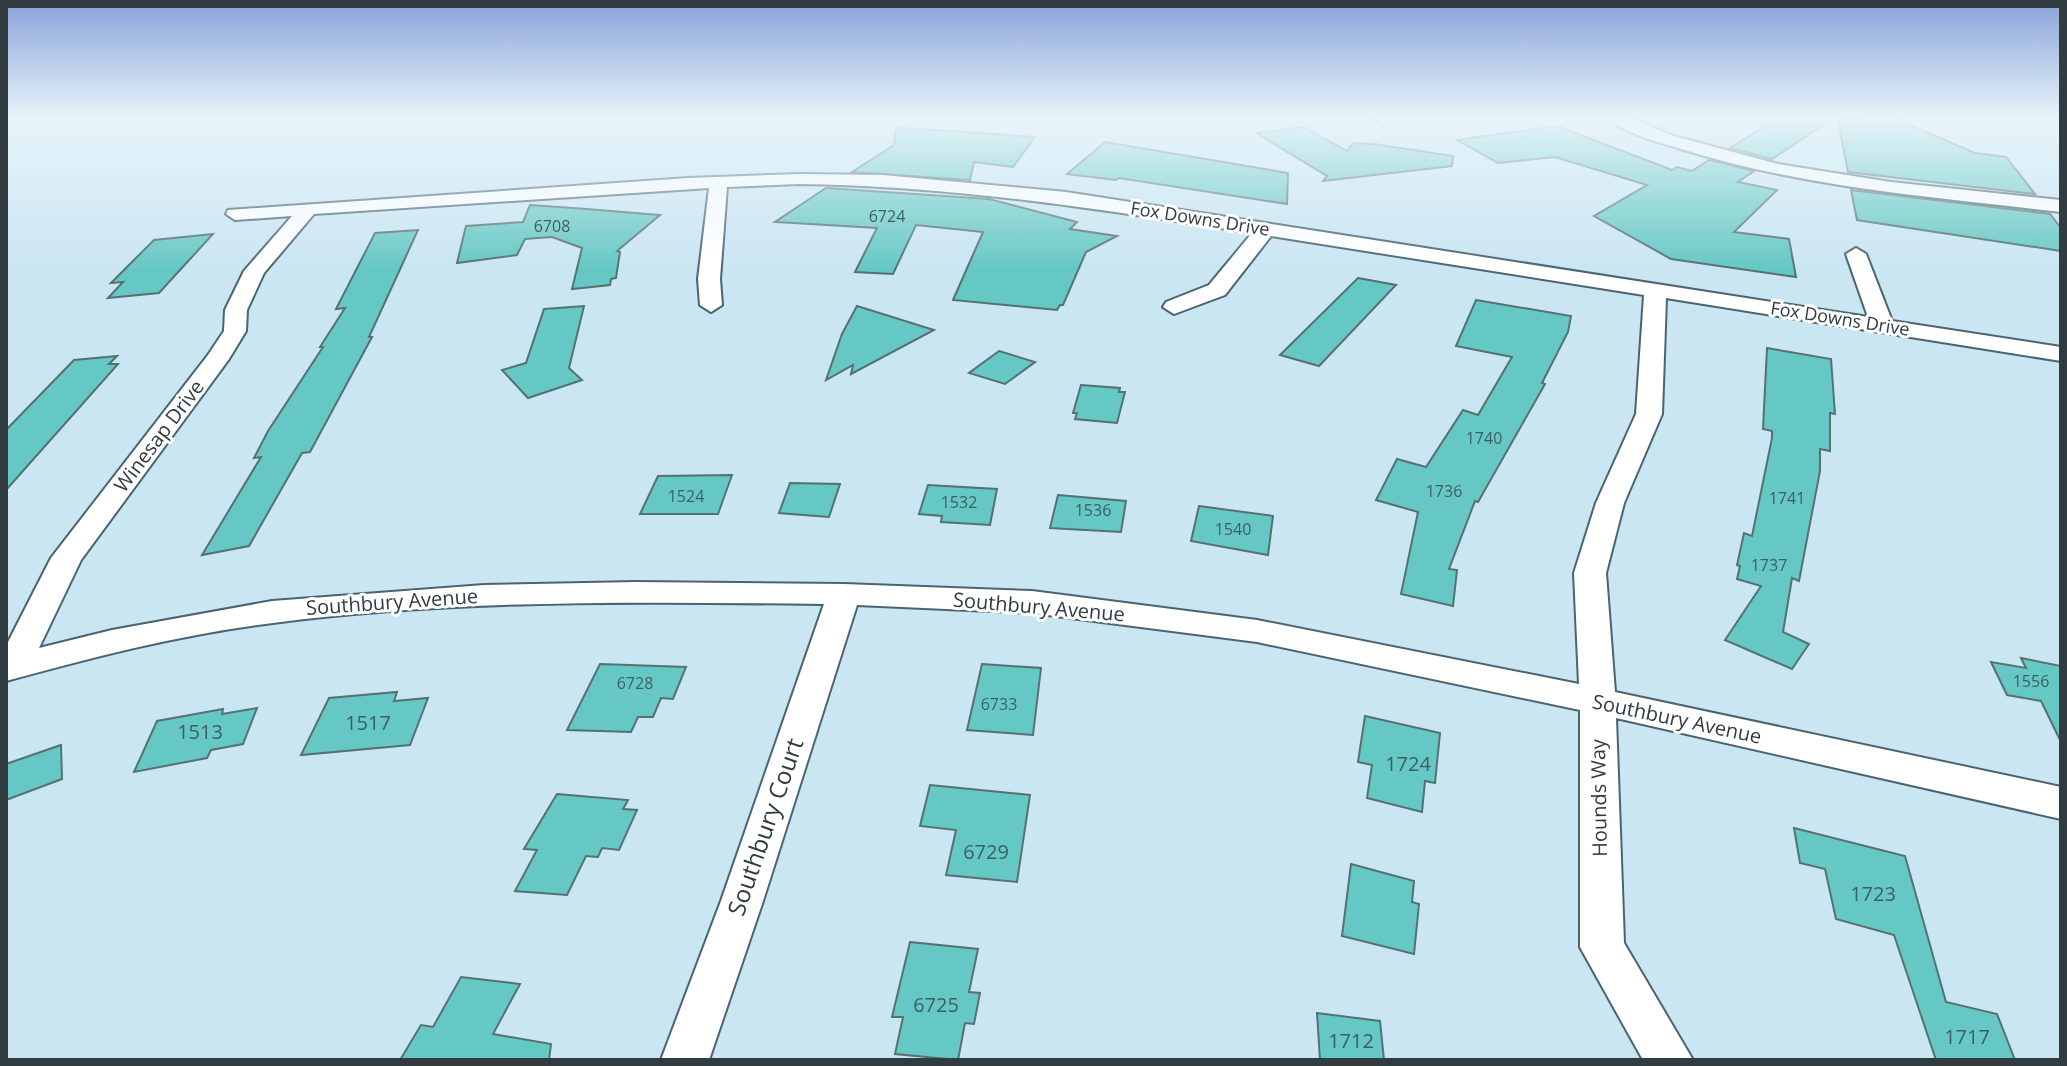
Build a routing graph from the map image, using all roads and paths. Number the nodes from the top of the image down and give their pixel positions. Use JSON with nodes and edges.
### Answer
{"nodes":[{"id":1,"x":1781,"y":168,"type":"edge"},
{"id":2,"x":719,"y":182,"type":"junction"},
{"id":3,"x":2061,"y":206,"type":"edge"},
{"id":4,"x":308,"y":209,"type":"junction"},
{"id":5,"x":235,"y":214,"type":"dead end"},
{"id":6,"x":1266,"y":229,"type":"junction"},
{"id":7,"x":1856,"y":254,"type":"dead end"},
{"id":8,"x":1655,"y":290,"type":"junction"},
{"id":9,"x":711,"y":305,"type":"dead end"},
{"id":10,"x":1174,"y":307,"type":"dead end"},
{"id":11,"x":1883,"y":326,"type":"junction"},
{"id":12,"x":2061,"y":354,"type":"edge"},
{"id":13,"x":844,"y":594,"type":"junction"},
{"id":14,"x":10,"y":668,"type":"edge"},
{"id":15,"x":1598,"y":701,"type":"junction"},
{"id":16,"x":2061,"y":803,"type":"edge"},
{"id":17,"x":685,"y":1060,"type":"edge"},
{"id":18,"x":1669,"y":1060,"type":"edge"}],
"edges":[{"from":1,"to":3,"type":"street"},
{"from":2,"to":4,"type":"street","name":"Fox Downs Drive"},
{"from":2,"to":6,"type":"street","name":"Fox Downs Drive"},
{"from":2,"to":9,"type":"street"},
{"from":4,"to":5,"type":"street","name":"Fox Downs Drive"},
{"from":4,"to":14,"type":"street","name":"Winesap Drive"},
{"from":6,"to":8,"type":"street","name":"Fox Downs Drive"},
{"from":6,"to":10,"type":"street"},
{"from":7,"to":11,"type":"street"},
{"from":8,"to":11,"type":"street","name":"Fox Downs Drive"},
{"from":8,"to":15,"type":"street","name":"Hounds Way"},
{"from":11,"to":12,"type":"street","name":"Fox Downs Drive"},
{"from":13,"to":14,"type":"street","name":"Southbury Avenue"},
{"from":13,"to":15,"type":"street","name":"Southbury Avenue"},
{"from":13,"to":17,"type":"street","name":"Southbury Court"},
{"from":15,"to":16,"type":"street","name":"Southbury Avenue"},
{"from":15,"to":18,"type":"street","name":"Hounds Way"}]}
